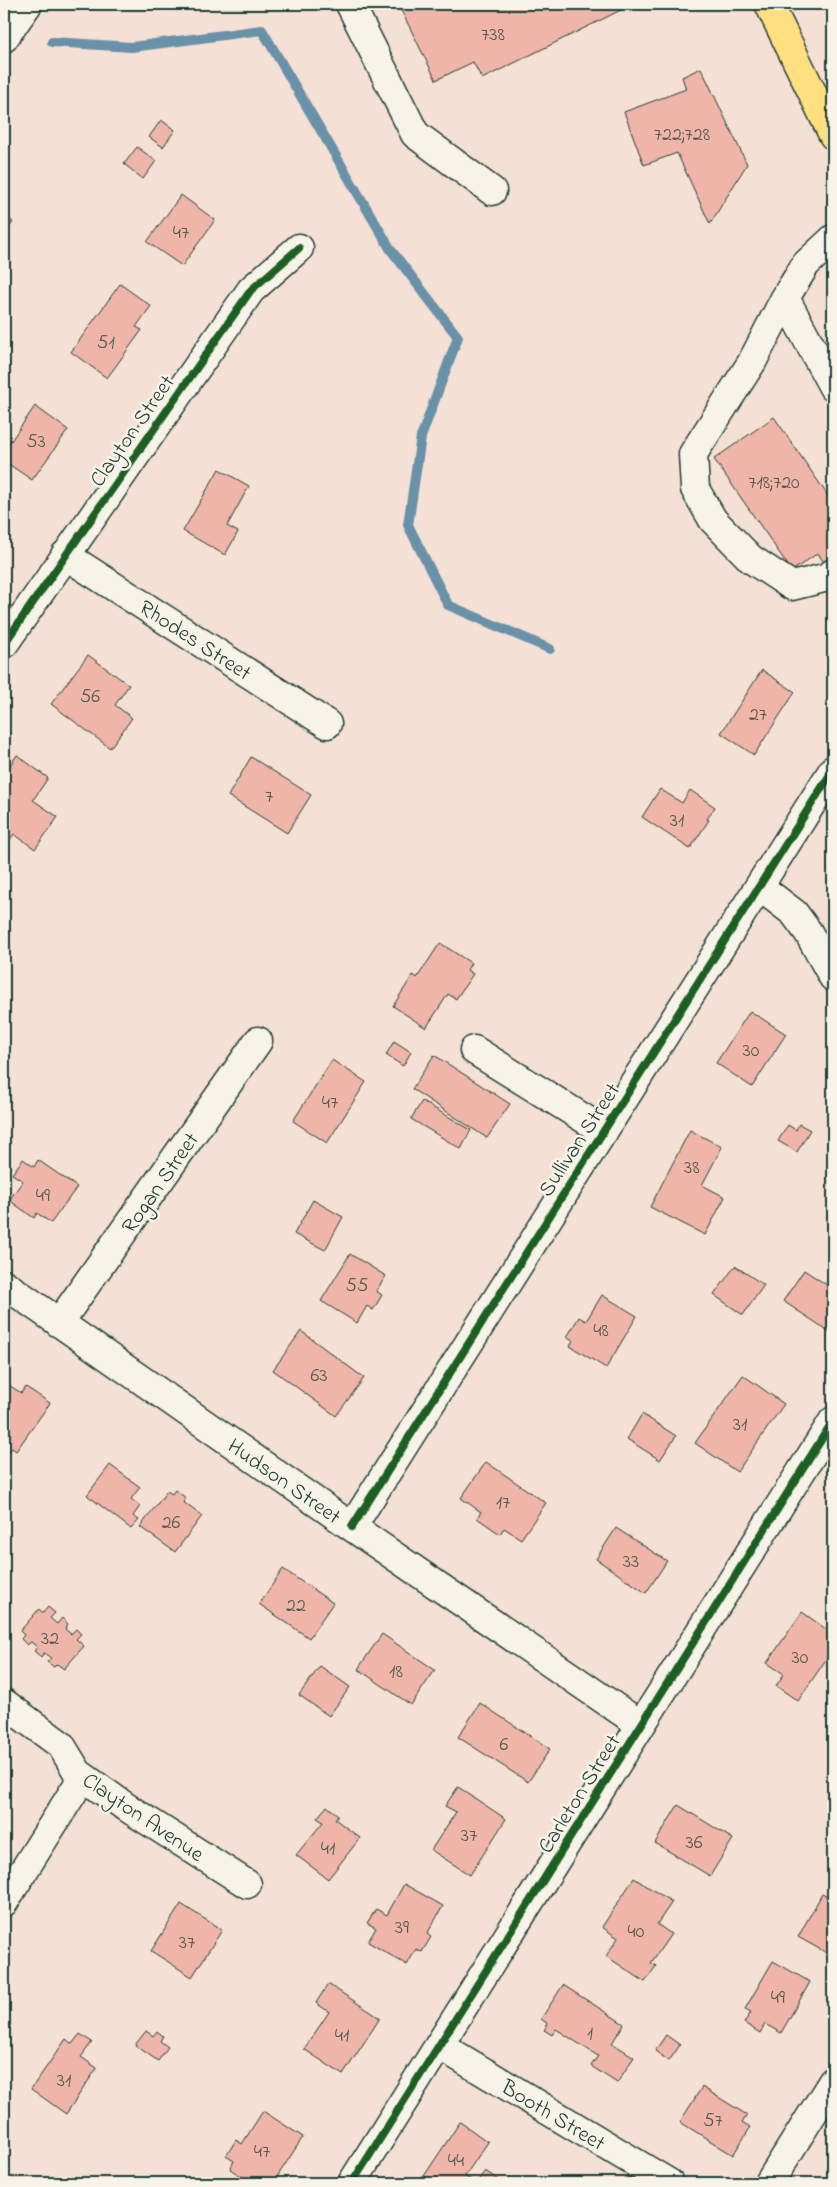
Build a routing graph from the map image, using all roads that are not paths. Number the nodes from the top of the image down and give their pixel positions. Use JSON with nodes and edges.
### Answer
{"nodes":[{"id":1,"x":28,"y":4,"type":"edge"},
{"id":2,"x":350,"y":4,"type":"edge"},
{"id":3,"x":769,"y":4,"type":"edge"},
{"id":4,"x":4,"y":38,"type":"edge"},
{"id":5,"x":833,"y":135,"type":"edge"},
{"id":6,"x":492,"y":191,"type":"dead end"},
{"id":7,"x":833,"y":239,"type":"edge"},
{"id":8,"x":299,"y":248,"type":"dead end"},
{"id":9,"x":785,"y":298,"type":"junction"},
{"id":10,"x":833,"y":387,"type":"edge"},
{"id":11,"x":65,"y":555,"type":"junction"},
{"id":12,"x":833,"y":574,"type":"edge"},
{"id":13,"x":4,"y":644,"type":"edge"},
{"id":14,"x":326,"y":724,"type":"dead end"},
{"id":15,"x":833,"y":770,"type":"edge"},
{"id":16,"x":760,"y":887,"type":"junction"},
{"id":17,"x":833,"y":977,"type":"edge"},
{"id":18,"x":258,"y":1041,"type":"dead end"},
{"id":19,"x":474,"y":1050,"type":"dead end"},
{"id":20,"x":604,"y":1131,"type":"junction"},
{"id":21,"x":4,"y":1284,"type":"edge"},
{"id":22,"x":59,"y":1323,"type":"junction"},
{"id":23,"x":833,"y":1420,"type":"edge"},
{"id":24,"x":352,"y":1527,"type":"junction"},
{"id":25,"x":4,"y":1703,"type":"edge"},
{"id":26,"x":642,"y":1725,"type":"junction"},
{"id":27,"x":78,"y":1773,"type":"junction"},
{"id":28,"x":247,"y":1884,"type":"dead end"},
{"id":29,"x":4,"y":1902,"type":"edge"},
{"id":30,"x":439,"y":2045,"type":"junction"},
{"id":31,"x":833,"y":2081,"type":"edge"},
{"id":32,"x":352,"y":2183,"type":"edge"},
{"id":33,"x":668,"y":2183,"type":"edge"},
{"id":34,"x":769,"y":2183,"type":"edge"}],
"edges":[{"from":1,"to":4,"type":"street"},
{"from":2,"to":6,"type":"street"},
{"from":3,"to":5,"type":"main road"},
{"from":7,"to":9,"type":"street"},
{"from":8,"to":11,"type":"street","name":"Clayton Street"},
{"from":9,"to":10,"type":"street"},
{"from":9,"to":12,"type":"street"},
{"from":11,"to":13,"type":"street","name":"Clayton Street"},
{"from":11,"to":14,"type":"street","name":"Rhodes Street"},
{"from":15,"to":16,"type":"street","name":"Sullivan Street"},
{"from":16,"to":17,"type":"street"},
{"from":16,"to":20,"type":"street","name":"Sullivan Street"},
{"from":18,"to":22,"type":"street","name":"Rogan Street"},
{"from":19,"to":20,"type":"street"},
{"from":20,"to":24,"type":"street","name":"Sullivan Street"},
{"from":21,"to":22,"type":"street","name":"Hudson Street"},
{"from":22,"to":24,"type":"street","name":"Hudson Street"},
{"from":23,"to":26,"type":"street","name":"Carleton Street"},
{"from":24,"to":26,"type":"street","name":"Hudson Street"},
{"from":25,"to":27,"type":"street","name":"Clayton Avenue"},
{"from":26,"to":30,"type":"street","name":"Carleton Street"},
{"from":27,"to":28,"type":"street","name":"Clayton Avenue"},
{"from":27,"to":29,"type":"street"},
{"from":30,"to":32,"type":"street","name":"Carleton Street"},
{"from":30,"to":33,"type":"street","name":"Booth Street"},
{"from":31,"to":34,"type":"street"}]}
